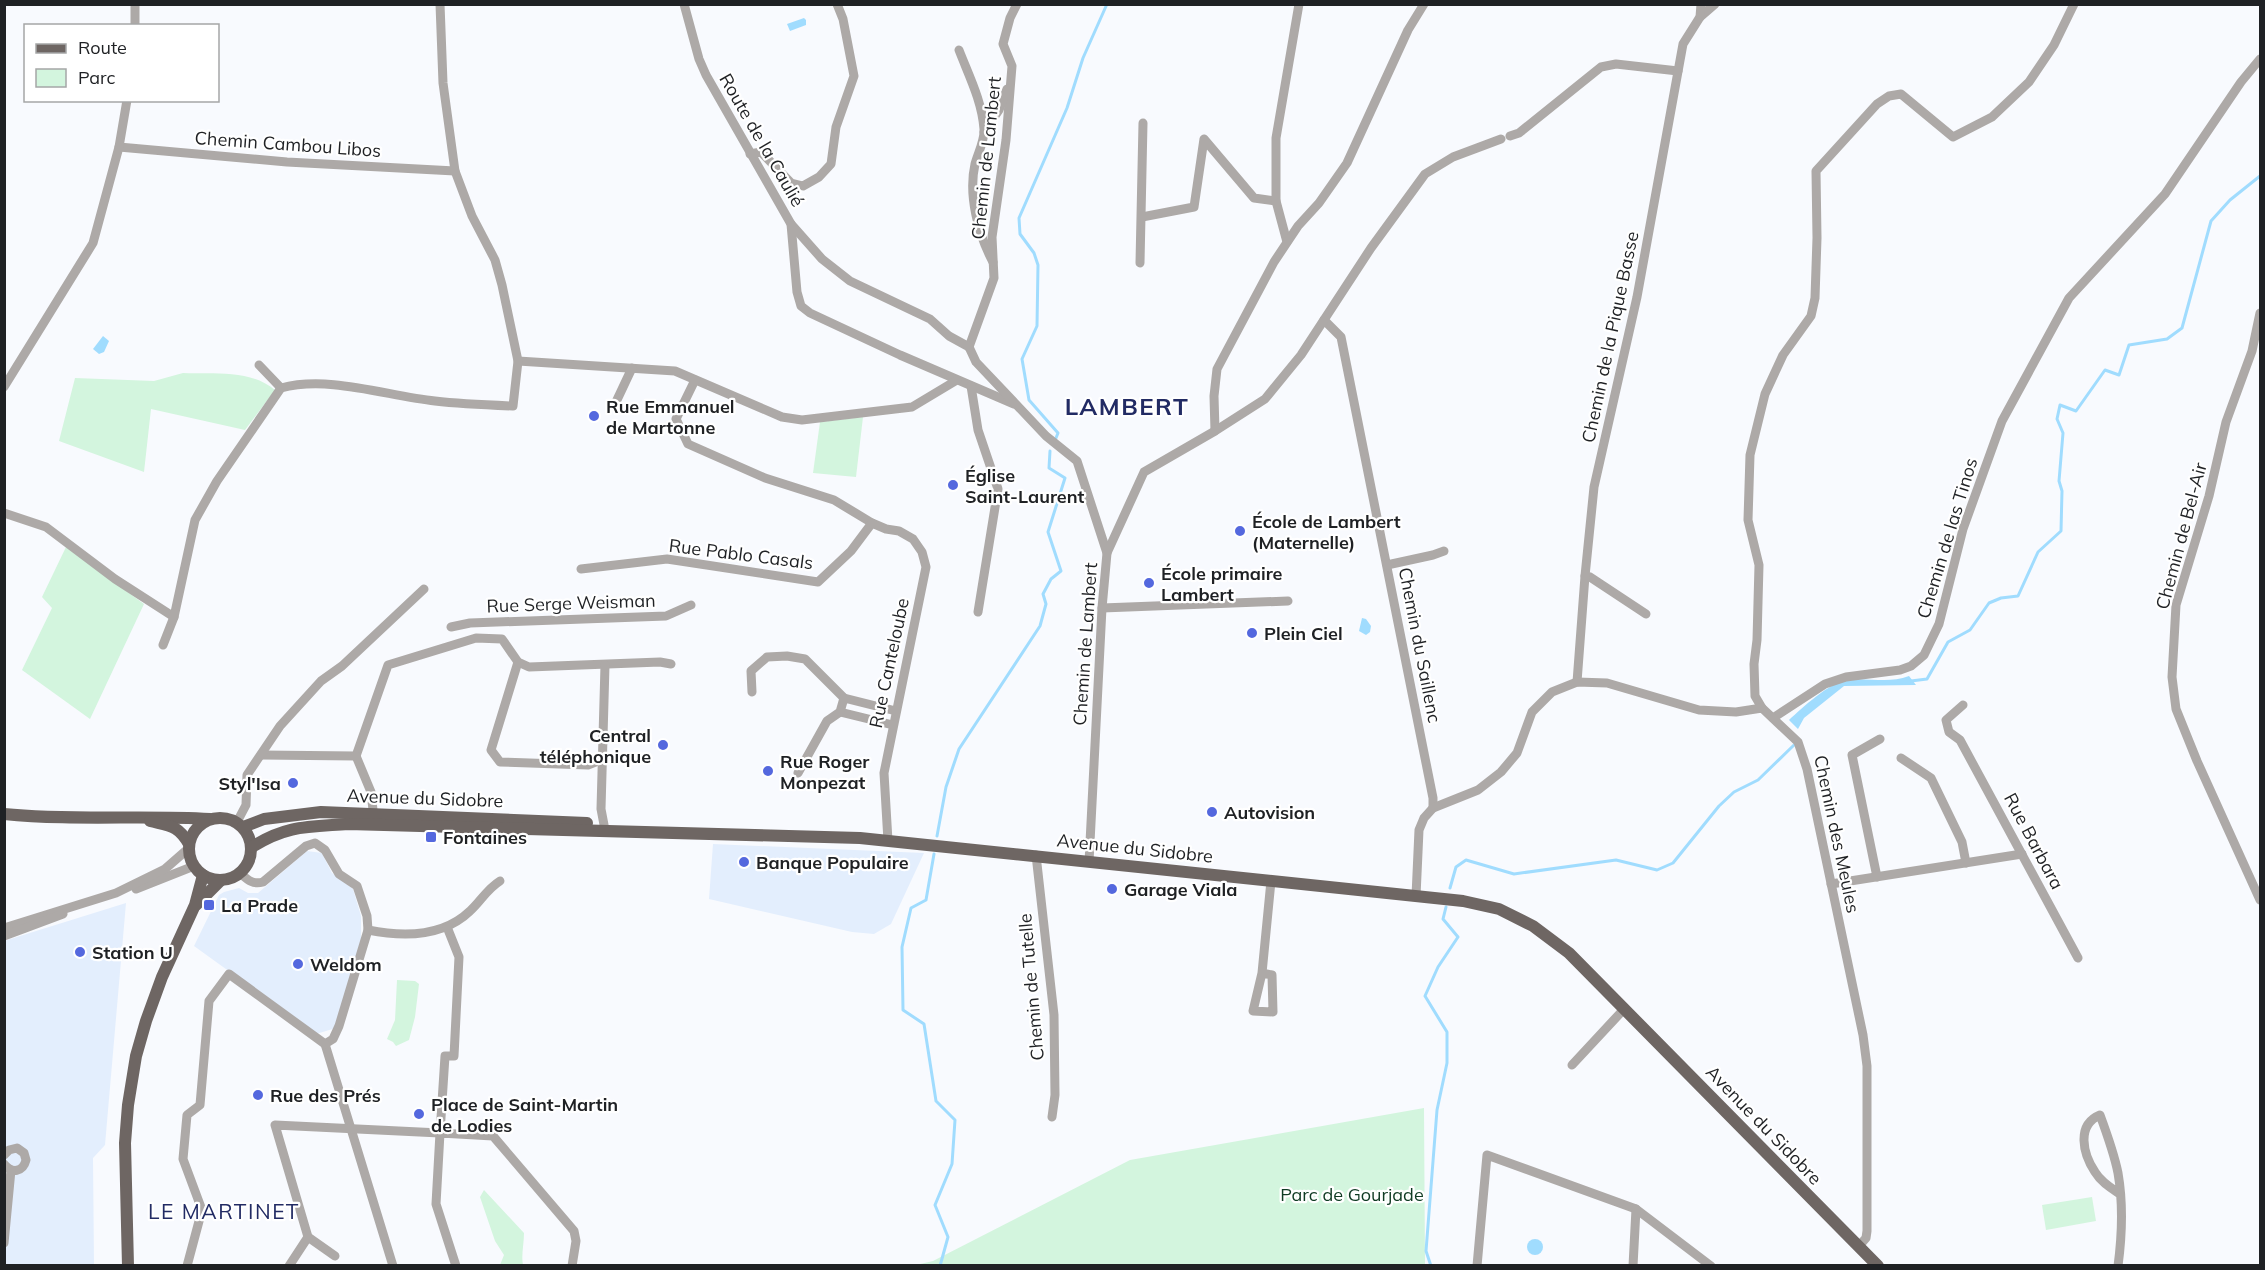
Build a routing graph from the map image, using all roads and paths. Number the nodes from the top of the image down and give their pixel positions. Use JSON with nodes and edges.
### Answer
{"nodes":[{"id":1,"x":135,"y":4,"type":"edge"},
{"id":2,"x":440,"y":4,"type":"edge"},
{"id":3,"x":684,"y":4,"type":"edge"},
{"id":4,"x":837,"y":4,"type":"edge"},
{"id":5,"x":1017,"y":4,"type":"edge"},
{"id":6,"x":1299,"y":4,"type":"edge"},
{"id":7,"x":1424,"y":4,"type":"edge"},
{"id":8,"x":1704,"y":4,"type":"edge"},
{"id":9,"x":1714,"y":4,"type":"edge"},
{"id":10,"x":2074,"y":4,"type":"edge"},
{"id":11,"x":1700,"y":16,"type":"junction"},
{"id":12,"x":135,"y":24,"type":"edge"},
{"id":13,"x":959,"y":50,"type":"dead end"},
{"id":14,"x":2260,"y":59,"type":"edge"},
{"id":15,"x":1678,"y":72,"type":"junction"},
{"id":16,"x":1011,"y":79,"type":"junction"},
{"id":17,"x":127,"y":102,"type":"edge"},
{"id":18,"x":1143,"y":123,"type":"dead end"},
{"id":19,"x":984,"y":132,"type":"junction"},
{"id":20,"x":119,"y":147,"type":"junction"},
{"id":21,"x":750,"y":154,"type":"junction"},
{"id":22,"x":455,"y":171,"type":"junction"},
{"id":23,"x":1276,"y":201,"type":"junction"},
{"id":24,"x":1142,"y":217,"type":"junction"},
{"id":25,"x":791,"y":224,"type":"junction"},
{"id":26,"x":1287,"y":242,"type":"junction"},
{"id":27,"x":1140,"y":263,"type":"dead end"},
{"id":28,"x":994,"y":264,"type":"junction"},
{"id":29,"x":2260,"y":313,"type":"edge"},
{"id":30,"x":1324,"y":320,"type":"junction"},
{"id":31,"x":969,"y":347,"type":"junction"},
{"id":32,"x":518,"y":361,"type":"junction"},
{"id":33,"x":259,"y":364,"type":"dead end"},
{"id":34,"x":632,"y":368,"type":"junction"},
{"id":35,"x":695,"y":380,"type":"junction"},
{"id":36,"x":957,"y":380,"type":"junction"},
{"id":37,"x":971,"y":386,"type":"junction"},
{"id":38,"x":4,"y":387,"type":"edge"},
{"id":39,"x":281,"y":388,"type":"junction"},
{"id":40,"x":616,"y":402,"type":"dead end"},
{"id":41,"x":1019,"y":406,"type":"junction"},
{"id":42,"x":1215,"y":431,"type":"junction"},
{"id":43,"x":4,"y":513,"type":"edge"},
{"id":44,"x":872,"y":523,"type":"junction"},
{"id":45,"x":1444,"y":551,"type":"dead end"},
{"id":46,"x":1107,"y":553,"type":"junction"},
{"id":47,"x":1387,"y":564,"type":"junction"},
{"id":48,"x":581,"y":569,"type":"dead end"},
{"id":49,"x":1585,"y":576,"type":"junction"},
{"id":50,"x":424,"y":589,"type":"dead end"},
{"id":51,"x":1288,"y":601,"type":"dead end"},
{"id":52,"x":691,"y":605,"type":"dead end"},
{"id":53,"x":1102,"y":608,"type":"junction"},
{"id":54,"x":978,"y":612,"type":"dead end"},
{"id":55,"x":1646,"y":614,"type":"dead end"},
{"id":56,"x":174,"y":617,"type":"junction"},
{"id":57,"x":510,"y":623,"type":"junction"},
{"id":58,"x":451,"y":627,"type":"dead end"},
{"id":59,"x":502,"y":639,"type":"junction"},
{"id":60,"x":162,"y":645,"type":"dead end"},
{"id":61,"x":518,"y":662,"type":"junction"},
{"id":62,"x":671,"y":664,"type":"dead end"},
{"id":63,"x":605,"y":665,"type":"junction"},
{"id":64,"x":1577,"y":682,"type":"junction"},
{"id":65,"x":752,"y":692,"type":"dead end"},
{"id":66,"x":844,"y":698,"type":"junction"},
{"id":67,"x":1963,"y":705,"type":"dead end"},
{"id":68,"x":1762,"y":708,"type":"junction"},
{"id":69,"x":896,"y":711,"type":"junction"},
{"id":70,"x":840,"y":712,"type":"junction"},
{"id":71,"x":1773,"y":718,"type":"junction"},
{"id":72,"x":893,"y":725,"type":"junction"},
{"id":73,"x":1880,"y":739,"type":"dead end"},
{"id":74,"x":261,"y":755,"type":"junction"},
{"id":75,"x":356,"y":756,"type":"junction"},
{"id":76,"x":1901,"y":758,"type":"dead end"},
{"id":77,"x":603,"y":759,"type":"junction"},
{"id":78,"x":798,"y":773,"type":"dead end"},
{"id":79,"x":1433,"y":808,"type":"junction"},
{"id":80,"x":4,"y":814,"type":"edge"},
{"id":81,"x":137,"y":818,"type":"junction"},
{"id":82,"x":374,"y":818,"type":"junction"},
{"id":83,"x":210,"y":819,"type":"junction"},
{"id":84,"x":240,"y":824,"type":"junction"},
{"id":85,"x":605,"y":830,"type":"junction"},
{"id":86,"x":888,"y":840,"type":"junction"},
{"id":87,"x":189,"y":846,"type":"junction"},
{"id":88,"x":252,"y":847,"type":"junction"},
{"id":89,"x":2022,"y":854,"type":"junction"},
{"id":90,"x":1036,"y":855,"type":"junction"},
{"id":91,"x":1089,"y":862,"type":"junction"},
{"id":92,"x":1966,"y":863,"type":"junction"},
{"id":93,"x":199,"y":870,"type":"junction"},
{"id":94,"x":240,"y":873,"type":"junction"},
{"id":95,"x":1877,"y":877,"type":"junction"},
{"id":96,"x":221,"y":880,"type":"junction"},
{"id":97,"x":500,"y":881,"type":"dead end"},
{"id":98,"x":1272,"y":881,"type":"junction"},
{"id":99,"x":1831,"y":884,"type":"junction"},
{"id":100,"x":116,"y":893,"type":"junction"},
{"id":101,"x":1416,"y":896,"type":"junction"},
{"id":102,"x":2260,"y":900,"type":"edge"},
{"id":103,"x":195,"y":905,"type":"junction"},
{"id":104,"x":78,"y":906,"type":"junction"},
{"id":105,"x":447,"y":927,"type":"junction"},
{"id":106,"x":4,"y":928,"type":"edge"},
{"id":107,"x":368,"y":930,"type":"junction"},
{"id":108,"x":4,"y":936,"type":"edge"},
{"id":109,"x":2078,"y":958,"type":"dead end"},
{"id":110,"x":1262,"y":973,"type":"dead end"},
{"id":111,"x":1625,"y":1008,"type":"junction"},
{"id":112,"x":325,"y":1044,"type":"junction"},
{"id":113,"x":1572,"y":1065,"type":"dead end"},
{"id":114,"x":1052,"y":1117,"type":"dead end"},
{"id":115,"x":351,"y":1129,"type":"junction"},
{"id":116,"x":439,"y":1131,"type":"junction"},
{"id":117,"x":4,"y":1155,"type":"edge"},
{"id":118,"x":8,"y":1167,"type":"edge"},
{"id":119,"x":2120,"y":1194,"type":"junction"},
{"id":120,"x":1636,"y":1209,"type":"junction"},
{"id":121,"x":309,"y":1237,"type":"junction"},
{"id":122,"x":4,"y":1242,"type":"edge"},
{"id":123,"x":1859,"y":1246,"type":"junction"},
{"id":124,"x":335,"y":1256,"type":"dead end"},
{"id":125,"x":128,"y":1266,"type":"edge"},
{"id":126,"x":187,"y":1266,"type":"edge"},
{"id":127,"x":289,"y":1266,"type":"edge"},
{"id":128,"x":393,"y":1266,"type":"edge"},
{"id":129,"x":456,"y":1266,"type":"edge"},
{"id":130,"x":572,"y":1266,"type":"edge"},
{"id":131,"x":1477,"y":1266,"type":"edge"},
{"id":132,"x":1633,"y":1266,"type":"edge"},
{"id":133,"x":1711,"y":1266,"type":"edge"},
{"id":134,"x":1878,"y":1266,"type":"edge"},
{"id":135,"x":2118,"y":1266,"type":"edge"}],
"edges":[{"from":1,"to":12,"type":"street"},
{"from":2,"to":22,"type":"street"},
{"from":3,"to":21,"type":"street","name":"Route de la Caulié"},
{"from":4,"to":21,"type":"street"},
{"from":5,"to":16,"type":"street","name":"Chemin de Lambert"},
{"from":6,"to":23,"type":"street"},
{"from":7,"to":26,"type":"street"},
{"from":8,"to":11,"type":"street"},
{"from":9,"to":11,"type":"street"},
{"from":10,"to":68,"type":"street"},
{"from":11,"to":15,"type":"street","name":"Chemin de la Pique Basse"},
{"from":13,"to":19,"type":"street"},
{"from":14,"to":71,"type":"street","name":"Chemin de las Tinos"},
{"from":15,"to":30,"type":"street"},
{"from":15,"to":49,"type":"street","name":"Chemin de la Pique Basse"},
{"from":16,"to":19,"type":"street"},
{"from":16,"to":28,"type":"street","name":"Chemin de Lambert"},
{"from":17,"to":20,"type":"street"},
{"from":18,"to":24,"type":"street"},
{"from":19,"to":28,"type":"street"},
{"from":20,"to":22,"type":"street","name":"Chemin Cambou Libos"},
{"from":20,"to":38,"type":"street"},
{"from":21,"to":25,"type":"street","name":"Route de la Caulié"},
{"from":22,"to":32,"type":"street"},
{"from":23,"to":24,"type":"street"},
{"from":23,"to":26,"type":"street"},
{"from":24,"to":27,"type":"street"},
{"from":25,"to":31,"type":"street"},
{"from":25,"to":36,"type":"street","name":"Route de la Caulié"},
{"from":26,"to":42,"type":"street"},
{"from":28,"to":31,"type":"street","name":"Chemin de Lambert"},
{"from":29,"to":102,"type":"street","name":"Chemin de Bel-Air"},
{"from":30,"to":42,"type":"street"},
{"from":30,"to":47,"type":"street","name":"Chemin du Saillenc"},
{"from":31,"to":41,"type":"street","name":"Chemin de Lambert"},
{"from":32,"to":34,"type":"street"},
{"from":32,"to":39,"type":"street"},
{"from":33,"to":39,"type":"street"},
{"from":34,"to":35,"type":"street"},
{"from":34,"to":40,"type":"street"},
{"from":35,"to":36,"type":"street"},
{"from":35,"to":44,"type":"street","name":"Rue Canteloube"},
{"from":36,"to":37,"type":"street","name":"Route de la Caulié"},
{"from":37,"to":41,"type":"street","name":"Route de la Caulié"},
{"from":37,"to":54,"type":"street"},
{"from":39,"to":56,"type":"street"},
{"from":41,"to":46,"type":"street","name":"Chemin de Lambert"},
{"from":42,"to":46,"type":"street"},
{"from":43,"to":56,"type":"street"},
{"from":44,"to":48,"type":"street","name":"Rue Pablo Casals"},
{"from":44,"to":69,"type":"street","name":"Rue Canteloube"},
{"from":45,"to":47,"type":"street"},
{"from":46,"to":53,"type":"street","name":"Chemin de Lambert"},
{"from":47,"to":79,"type":"street","name":"Chemin du Saillenc"},
{"from":49,"to":55,"type":"street"},
{"from":49,"to":64,"type":"street","name":"Chemin de la Pique Basse"},
{"from":50,"to":74,"type":"street"},
{"from":51,"to":53,"type":"street"},
{"from":52,"to":57,"type":"street","name":"Rue Serge Weisman"},
{"from":53,"to":91,"type":"street","name":"Chemin de Lambert"},
{"from":56,"to":60,"type":"street"},
{"from":57,"to":58,"type":"street","name":"Rue Serge Weisman"},
{"from":57,"to":59,"type":"street"},
{"from":59,"to":61,"type":"street"},
{"from":59,"to":75,"type":"street"},
{"from":61,"to":63,"type":"street"},
{"from":61,"to":77,"type":"street"},
{"from":62,"to":63,"type":"street"},
{"from":63,"to":77,"type":"street"},
{"from":64,"to":68,"type":"street"},
{"from":64,"to":79,"type":"street"},
{"from":65,"to":66,"type":"street"},
{"from":66,"to":69,"type":"street"},
{"from":66,"to":70,"type":"street"},
{"from":67,"to":89,"type":"street","name":"Rue Barbara"},
{"from":68,"to":71,"type":"street","name":"Chemin des Meules"},
{"from":69,"to":72,"type":"street","name":"Rue Canteloube"},
{"from":70,"to":72,"type":"street"},
{"from":70,"to":78,"type":"street"},
{"from":71,"to":99,"type":"street","name":"Chemin des Meules"},
{"from":72,"to":86,"type":"street","name":"Rue Canteloube"},
{"from":73,"to":95,"type":"street"},
{"from":74,"to":75,"type":"street"},
{"from":74,"to":84,"type":"street"},
{"from":75,"to":82,"type":"street"},
{"from":76,"to":92,"type":"street"},
{"from":77,"to":85,"type":"street"},
{"from":79,"to":101,"type":"street"},
{"from":80,"to":81,"type":"main road"},
{"from":81,"to":83,"type":"main road"},
{"from":81,"to":87,"type":"main road"},
{"from":82,"to":84,"type":"main road","name":"Avenue du Sidobre"},
{"from":82,"to":85,"type":"main road","name":"Avenue du Sidobre"},
{"from":82,"to":88,"type":"main road","name":"Avenue du Sidobre"},
{"from":83,"to":84,"type":"main road"},
{"from":83,"to":87,"type":"main road"},
{"from":84,"to":88,"type":"main road"},
{"from":85,"to":86,"type":"main road","name":"Avenue du Sidobre"},
{"from":86,"to":90,"type":"main road","name":"Avenue du Sidobre"},
{"from":87,"to":93,"type":"main road"},
{"from":87,"to":100,"type":"street"},
{"from":88,"to":94,"type":"main road"},
{"from":89,"to":92,"type":"street"},
{"from":89,"to":109,"type":"street","name":"Rue Barbara"},
{"from":90,"to":91,"type":"main road","name":"Avenue du Sidobre"},
{"from":90,"to":114,"type":"street","name":"Chemin de Tutelle"},
{"from":91,"to":98,"type":"main road","name":"Avenue du Sidobre"},
{"from":92,"to":95,"type":"street"},
{"from":93,"to":96,"type":"main road"},
{"from":93,"to":100,"type":"street"},
{"from":93,"to":103,"type":"main road"},
{"from":94,"to":96,"type":"main road"},
{"from":94,"to":107,"type":"street"},
{"from":95,"to":99,"type":"street"},
{"from":96,"to":103,"type":"main road"},
{"from":97,"to":105,"type":"street"},
{"from":98,"to":101,"type":"main road","name":"Avenue du Sidobre"},
{"from":98,"to":110,"type":"street"},
{"from":99,"to":123,"type":"street","name":"Chemin des Meules"},
{"from":100,"to":104,"type":"street"},
{"from":101,"to":111,"type":"main road","name":"Avenue du Sidobre"},
{"from":103,"to":125,"type":"main road"},
{"from":104,"to":106,"type":"street"},
{"from":104,"to":108,"type":"street"},
{"from":105,"to":107,"type":"street"},
{"from":105,"to":116,"type":"street"},
{"from":107,"to":112,"type":"street"},
{"from":111,"to":113,"type":"street"},
{"from":111,"to":123,"type":"main road","name":"Avenue du Sidobre"},
{"from":112,"to":115,"type":"street"},
{"from":112,"to":126,"type":"street"},
{"from":115,"to":116,"type":"street"},
{"from":115,"to":121,"type":"street"},
{"from":115,"to":128,"type":"street"},
{"from":116,"to":129,"type":"street"},
{"from":116,"to":130,"type":"street"},
{"from":117,"to":118,"type":"street"},
{"from":118,"to":122,"type":"street"},
{"from":119,"to":119,"type":"street"},
{"from":119,"to":135,"type":"street"},
{"from":120,"to":131,"type":"street"},
{"from":120,"to":132,"type":"street"},
{"from":120,"to":133,"type":"street"},
{"from":121,"to":124,"type":"street"},
{"from":121,"to":127,"type":"street"},
{"from":123,"to":134,"type":"main road","name":"Avenue du Sidobre"}]}
